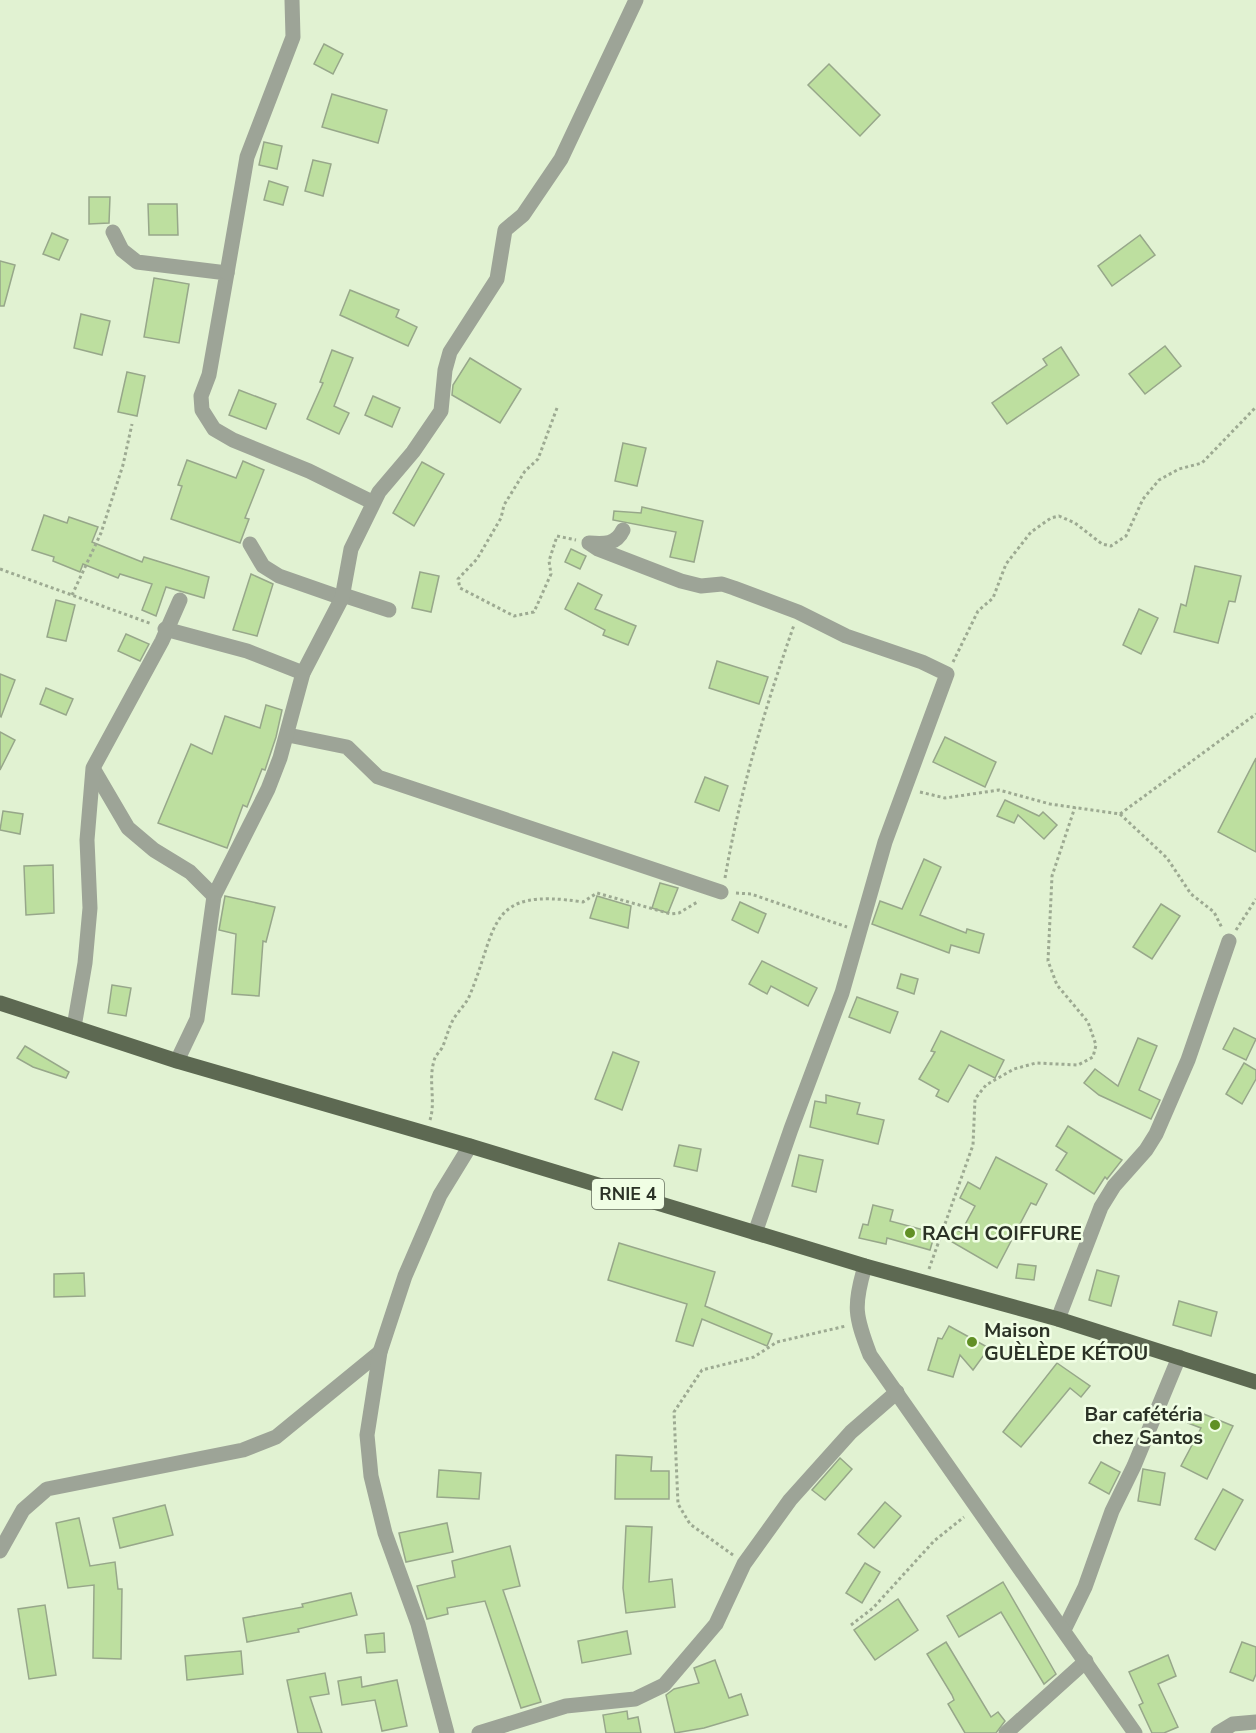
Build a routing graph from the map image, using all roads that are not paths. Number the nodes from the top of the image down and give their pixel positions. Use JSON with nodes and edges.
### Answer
{"nodes":[{"id":1,"x":292,"y":0,"type":"edge"},
{"id":2,"x":636,"y":0,"type":"edge"},
{"id":3,"x":113,"y":232,"type":"dead end"},
{"id":4,"x":227,"y":273,"type":"junction"},
{"id":5,"x":372,"y":502,"type":"junction"},
{"id":6,"x":623,"y":530,"type":"dead end"},
{"id":7,"x":250,"y":544,"type":"dead end"},
{"id":8,"x":342,"y":596,"type":"junction"},
{"id":9,"x":180,"y":600,"type":"dead end"},
{"id":10,"x":389,"y":610,"type":"dead end"},
{"id":11,"x":165,"y":629,"type":"junction"},
{"id":12,"x":303,"y":673,"type":"junction"},
{"id":13,"x":288,"y":735,"type":"junction"},
{"id":14,"x":93,"y":768,"type":"junction"},
{"id":15,"x":721,"y":892,"type":"road end"},
{"id":16,"x":214,"y":896,"type":"junction"},
{"id":17,"x":1229,"y":941,"type":"road end"},
{"id":18,"x":0,"y":1003,"type":"edge"},
{"id":19,"x":74,"y":1027,"type":"junction"},
{"id":20,"x":177,"y":1061,"type":"junction"},
{"id":21,"x":470,"y":1146,"type":"junction"},
{"id":22,"x":755,"y":1233,"type":"junction"},
{"id":23,"x":865,"y":1266,"type":"junction"},
{"id":24,"x":1058,"y":1319,"type":"junction"},
{"id":25,"x":380,"y":1352,"type":"junction"},
{"id":26,"x":1179,"y":1357,"type":"junction"},
{"id":27,"x":1256,"y":1382,"type":"edge"},
{"id":28,"x":897,"y":1392,"type":"junction"},
{"id":29,"x":0,"y":1551,"type":"edge"},
{"id":30,"x":1064,"y":1630,"type":"junction"},
{"id":31,"x":1086,"y":1661,"type":"junction"},
{"id":32,"x":1256,"y":1722,"type":"edge"},
{"id":33,"x":447,"y":1733,"type":"edge"},
{"id":34,"x":479,"y":1733,"type":"edge"},
{"id":35,"x":1006,"y":1733,"type":"edge"},
{"id":36,"x":1135,"y":1733,"type":"edge"},
{"id":37,"x":1218,"y":1733,"type":"edge"}],
"edges":[{"from":1,"to":4,"type":"street"},
{"from":2,"to":5,"type":"street"},
{"from":3,"to":4,"type":"street"},
{"from":4,"to":5,"type":"street"},
{"from":5,"to":8,"type":"street"},
{"from":6,"to":22,"type":"street"},
{"from":7,"to":8,"type":"street"},
{"from":8,"to":10,"type":"street"},
{"from":8,"to":12,"type":"street"},
{"from":9,"to":11,"type":"street"},
{"from":11,"to":12,"type":"street"},
{"from":11,"to":14,"type":"street"},
{"from":12,"to":13,"type":"street"},
{"from":13,"to":15,"type":"street"},
{"from":13,"to":16,"type":"street"},
{"from":14,"to":16,"type":"street"},
{"from":14,"to":19,"type":"street"},
{"from":16,"to":20,"type":"street"},
{"from":17,"to":24,"type":"street"},
{"from":18,"to":19,"type":"main road","number":"RNIE 4"},
{"from":19,"to":20,"type":"main road","number":"RNIE 4"},
{"from":20,"to":21,"type":"main road","number":"RNIE 4"},
{"from":21,"to":22,"type":"main road","number":"RNIE 4"},
{"from":21,"to":25,"type":"street"},
{"from":22,"to":23,"type":"main road","number":"RNIE 4"},
{"from":23,"to":24,"type":"main road","number":"RNIE 4"},
{"from":23,"to":28,"type":"street"},
{"from":24,"to":26,"type":"main road","number":"RNIE 4"},
{"from":25,"to":29,"type":"street"},
{"from":25,"to":33,"type":"street"},
{"from":26,"to":27,"type":"main road","number":"RNIE 4"},
{"from":26,"to":30,"type":"street"},
{"from":28,"to":30,"type":"street"},
{"from":28,"to":34,"type":"street"},
{"from":30,"to":31,"type":"street"},
{"from":31,"to":35,"type":"street"},
{"from":31,"to":36,"type":"street"},
{"from":32,"to":37,"type":"street"}]}
